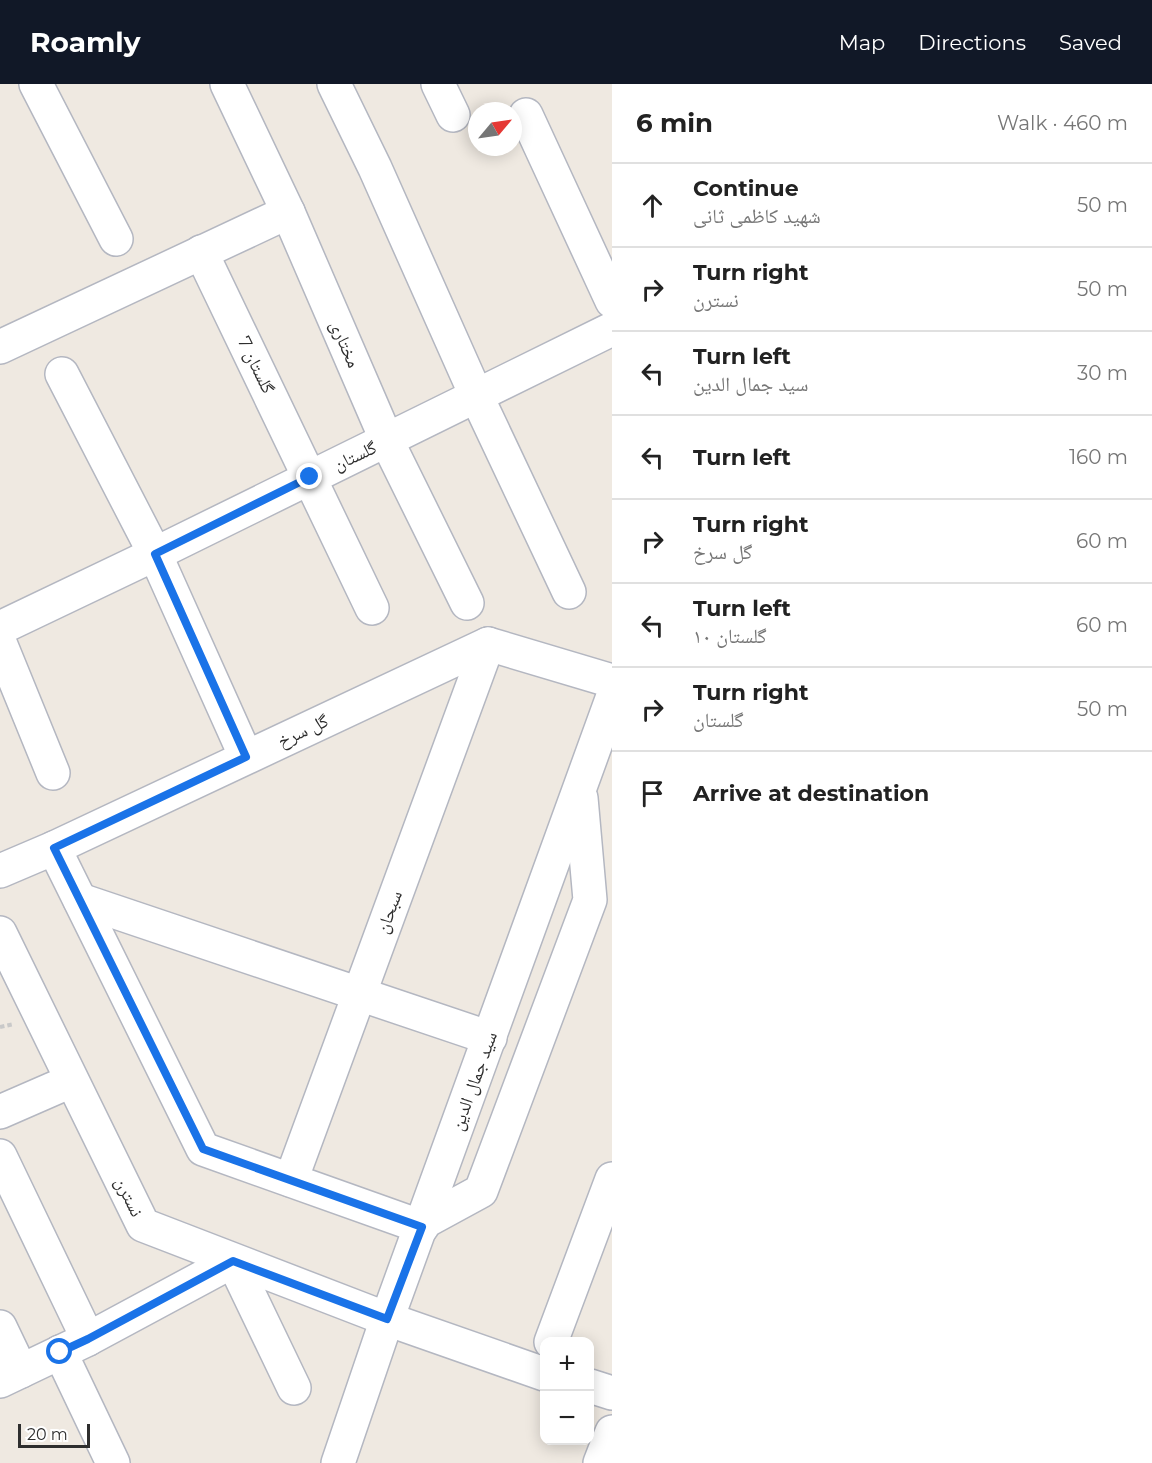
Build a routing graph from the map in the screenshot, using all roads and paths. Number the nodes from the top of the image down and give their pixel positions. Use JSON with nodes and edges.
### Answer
{"nodes":[{"id":1,"x":36,"y":84,"type":"edge"},
{"id":2,"x":227,"y":84,"type":"edge"},
{"id":3,"x":334,"y":84,"type":"edge"},
{"id":4,"x":438,"y":84,"type":"edge"},
{"id":5,"x":453,"y":115,"type":"dead end"},
{"id":6,"x":526,"y":115,"type":"dead end"},
{"id":7,"x":288,"y":212,"type":"junction"},
{"id":8,"x":116,"y":239,"type":"dead end"},
{"id":9,"x":201,"y":252,"type":"junction"},
{"id":10,"x":612,"y":301,"type":"edge"},
{"id":11,"x":612,"y":329,"type":"edge"},
{"id":12,"x":0,"y":347,"type":"edge"},
{"id":13,"x":62,"y":374,"type":"dead end"},
{"id":14,"x":476,"y":395,"type":"junction"},
{"id":15,"x":387,"y":441,"type":"junction"},
{"id":16,"x":310,"y":477,"type":"junction"},
{"id":17,"x":155,"y":554,"type":"junction"},
{"id":18,"x":569,"y":592,"type":"dead end"},
{"id":19,"x":467,"y":603,"type":"dead end"},
{"id":20,"x":372,"y":608,"type":"dead end"},
{"id":21,"x":0,"y":628,"type":"edge"},
{"id":22,"x":0,"y":643,"type":"edge"},
{"id":23,"x":488,"y":644,"type":"junction"},
{"id":24,"x":612,"y":681,"type":"edge"},
{"id":25,"x":612,"y":699,"type":"edge"},
{"id":26,"x":246,"y":757,"type":"junction"},
{"id":27,"x":53,"y":772,"type":"dead end"},
{"id":28,"x":580,"y":787,"type":"junction"},
{"id":29,"x":54,"y":848,"type":"junction"},
{"id":30,"x":0,"y":871,"type":"edge"},
{"id":31,"x":80,"y":900,"type":"junction"},
{"id":32,"x":0,"y":933,"type":"edge"},
{"id":33,"x":359,"y":993,"type":"junction"},
{"id":34,"x":490,"y":1038,"type":"junction"},
{"id":35,"x":71,"y":1081,"type":"junction"},
{"id":36,"x":0,"y":1112,"type":"edge"},
{"id":37,"x":0,"y":1156,"type":"edge"},
{"id":38,"x":612,"y":1179,"type":"edge"},
{"id":39,"x":291,"y":1180,"type":"junction"},
{"id":40,"x":423,"y":1224,"type":"junction"},
{"id":41,"x":233,"y":1261,"type":"junction"},
{"id":42,"x":387,"y":1319,"type":"junction"},
{"id":43,"x":0,"y":1327,"type":"edge"},
{"id":44,"x":553,"y":1337,"type":"edge"},
{"id":45,"x":74,"y":1345,"type":"junction"},
{"id":46,"x":540,"y":1367,"type":"edge"},
{"id":47,"x":11,"y":1376,"type":"edge"},
{"id":48,"x":594,"y":1387,"type":"edge"},
{"id":49,"x":294,"y":1388,"type":"dead end"},
{"id":50,"x":612,"y":1393,"type":"edge"},
{"id":51,"x":612,"y":1432,"type":"edge"},
{"id":52,"x":112,"y":1463,"type":"edge"},
{"id":53,"x":338,"y":1463,"type":"edge"},
{"id":54,"x":600,"y":1463,"type":"edge"}],
"edges":[{"from":1,"to":8,"type":"street"},
{"from":2,"to":7,"type":"street","name":"مختاری"},
{"from":3,"to":14,"type":"street"},
{"from":4,"to":5,"type":"street"},
{"from":6,"to":10,"type":"street"},
{"from":7,"to":9,"type":"street"},
{"from":7,"to":15,"type":"street","name":"مختاری"},
{"from":9,"to":12,"type":"street"},
{"from":9,"to":16,"type":"street","name":"گلستان 7"},
{"from":11,"to":14,"type":"street","name":"گلستان"},
{"from":13,"to":17,"type":"street"},
{"from":14,"to":15,"type":"street","name":"گلستان"},
{"from":14,"to":18,"type":"street"},
{"from":15,"to":16,"type":"street","name":"گلستان"},
{"from":15,"to":19,"type":"street","name":"مختاری"},
{"from":16,"to":17,"type":"street","name":"گلستان"},
{"from":16,"to":20,"type":"street","name":"گلستان 7"},
{"from":17,"to":21,"type":"street","name":"گلستان"},
{"from":17,"to":26,"type":"street"},
{"from":22,"to":27,"type":"street"},
{"from":23,"to":24,"type":"street"},
{"from":23,"to":26,"type":"street","name":"گل سرخ"},
{"from":23,"to":33,"type":"street","name":"سبحان"},
{"from":25,"to":28,"type":"street","name":"سید جمال الدین"},
{"from":26,"to":29,"type":"street","name":"گل سرخ"},
{"from":28,"to":34,"type":"street","name":"سید جمال الدین"},
{"from":28,"to":40,"type":"street"},
{"from":29,"to":30,"type":"street","name":"گل سرخ"},
{"from":29,"to":31,"type":"street"},
{"from":31,"to":33,"type":"street"},
{"from":31,"to":39,"type":"street"},
{"from":32,"to":35,"type":"street","name":"نسترن"},
{"from":33,"to":34,"type":"street"},
{"from":33,"to":39,"type":"street","name":"سبحان"},
{"from":34,"to":40,"type":"street","name":"سید جمال الدین"},
{"from":35,"to":36,"type":"street"},
{"from":35,"to":41,"type":"street","name":"نسترن"},
{"from":37,"to":45,"type":"street"},
{"from":38,"to":44,"type":"street"},
{"from":39,"to":40,"type":"street"},
{"from":40,"to":42,"type":"street","name":"سید جمال الدین"},
{"from":41,"to":42,"type":"street","name":"نسترن"},
{"from":41,"to":45,"type":"street"},
{"from":41,"to":49,"type":"street"},
{"from":42,"to":46,"type":"street","name":"نسترن"},
{"from":42,"to":53,"type":"street","name":"سید جمال الدین"},
{"from":43,"to":47,"type":"street"},
{"from":45,"to":47,"type":"street"},
{"from":45,"to":52,"type":"street"},
{"from":48,"to":50,"type":"street"},
{"from":51,"to":54,"type":"street"}]}
